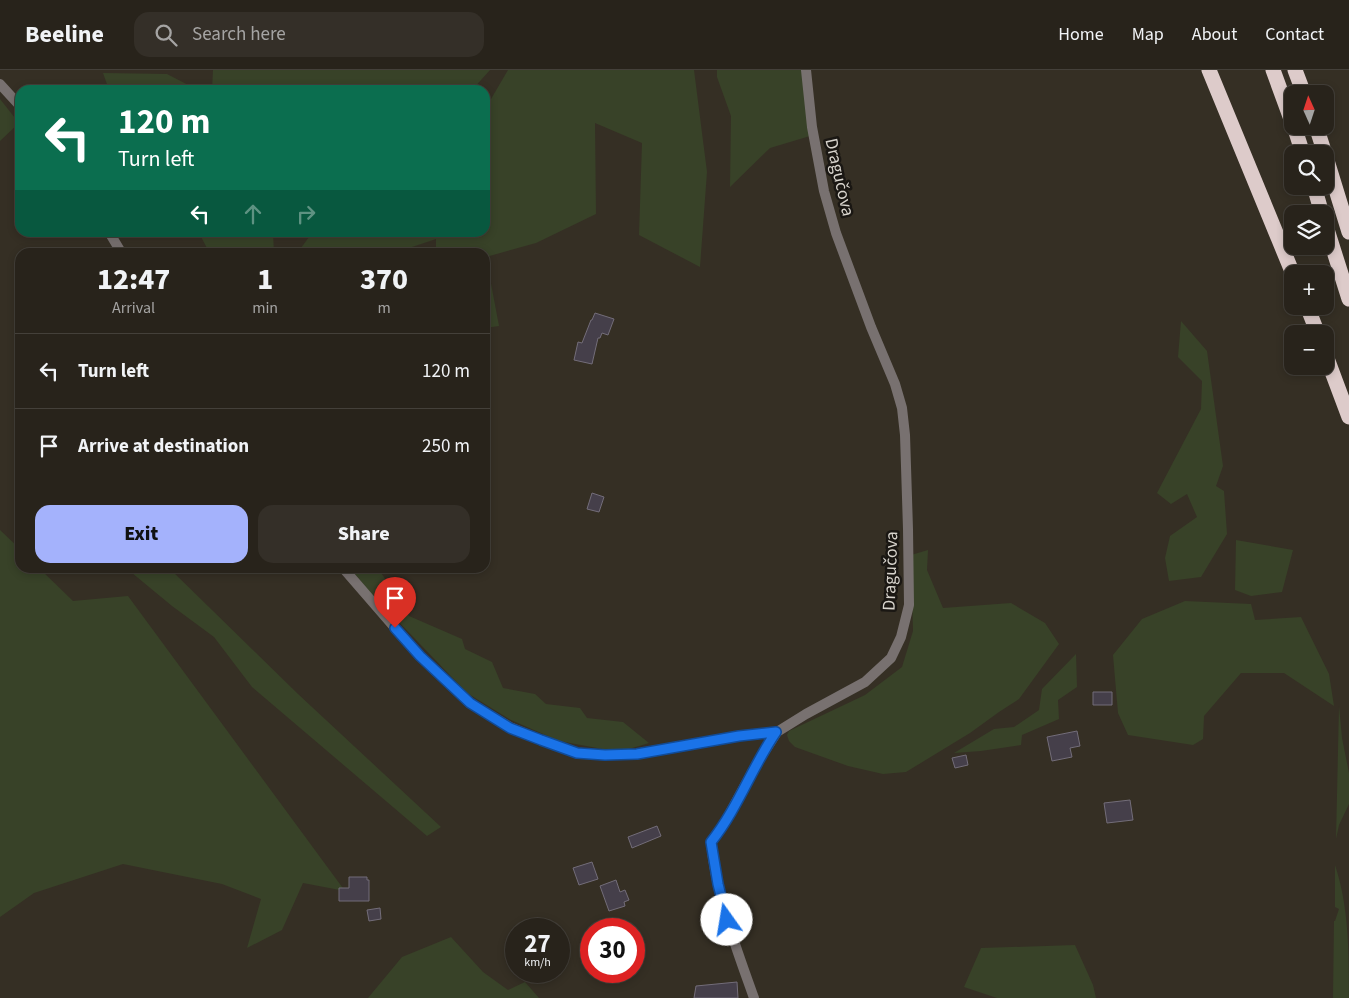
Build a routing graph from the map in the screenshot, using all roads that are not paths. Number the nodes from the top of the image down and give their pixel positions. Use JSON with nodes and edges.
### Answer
{"nodes":[{"id":1,"x":806,"y":70,"type":"edge"},
{"id":2,"x":1209,"y":70,"type":"edge"},
{"id":3,"x":1273,"y":70,"type":"edge"},
{"id":4,"x":1295,"y":70,"type":"edge"},
{"id":5,"x":0,"y":84,"type":"edge"},
{"id":6,"x":1301,"y":85,"type":"edge"},
{"id":7,"x":15,"y":100,"type":"edge"},
{"id":8,"x":1284,"y":100,"type":"edge"},
{"id":9,"x":1334,"y":183,"type":"edge"},
{"id":10,"x":1349,"y":232,"type":"edge"},
{"id":11,"x":112,"y":237,"type":"edge"},
{"id":12,"x":119,"y":248,"type":"edge"},
{"id":13,"x":1334,"y":251,"type":"edge"},
{"id":14,"x":1289,"y":265,"type":"edge"},
{"id":15,"x":1349,"y":299,"type":"edge"},
{"id":16,"x":1333,"y":375,"type":"edge"},
{"id":17,"x":1349,"y":417,"type":"edge"},
{"id":18,"x":347,"y":573,"type":"edge"},
{"id":19,"x":776,"y":732,"type":"junction"},
{"id":20,"x":754,"y":998,"type":"edge"}],
"edges":[{"from":1,"to":19,"type":"street","name":"Dragučova"},
{"from":2,"to":14,"type":"highway"},
{"from":3,"to":8,"type":"highway"},
{"from":4,"to":6,"type":"highway"},
{"from":5,"to":7,"type":"street"},
{"from":9,"to":10,"type":"highway"},
{"from":11,"to":12,"type":"street"},
{"from":13,"to":15,"type":"highway"},
{"from":16,"to":17,"type":"highway"},
{"from":18,"to":19,"type":"street"},
{"from":19,"to":20,"type":"street","name":"Dragučova"}]}
